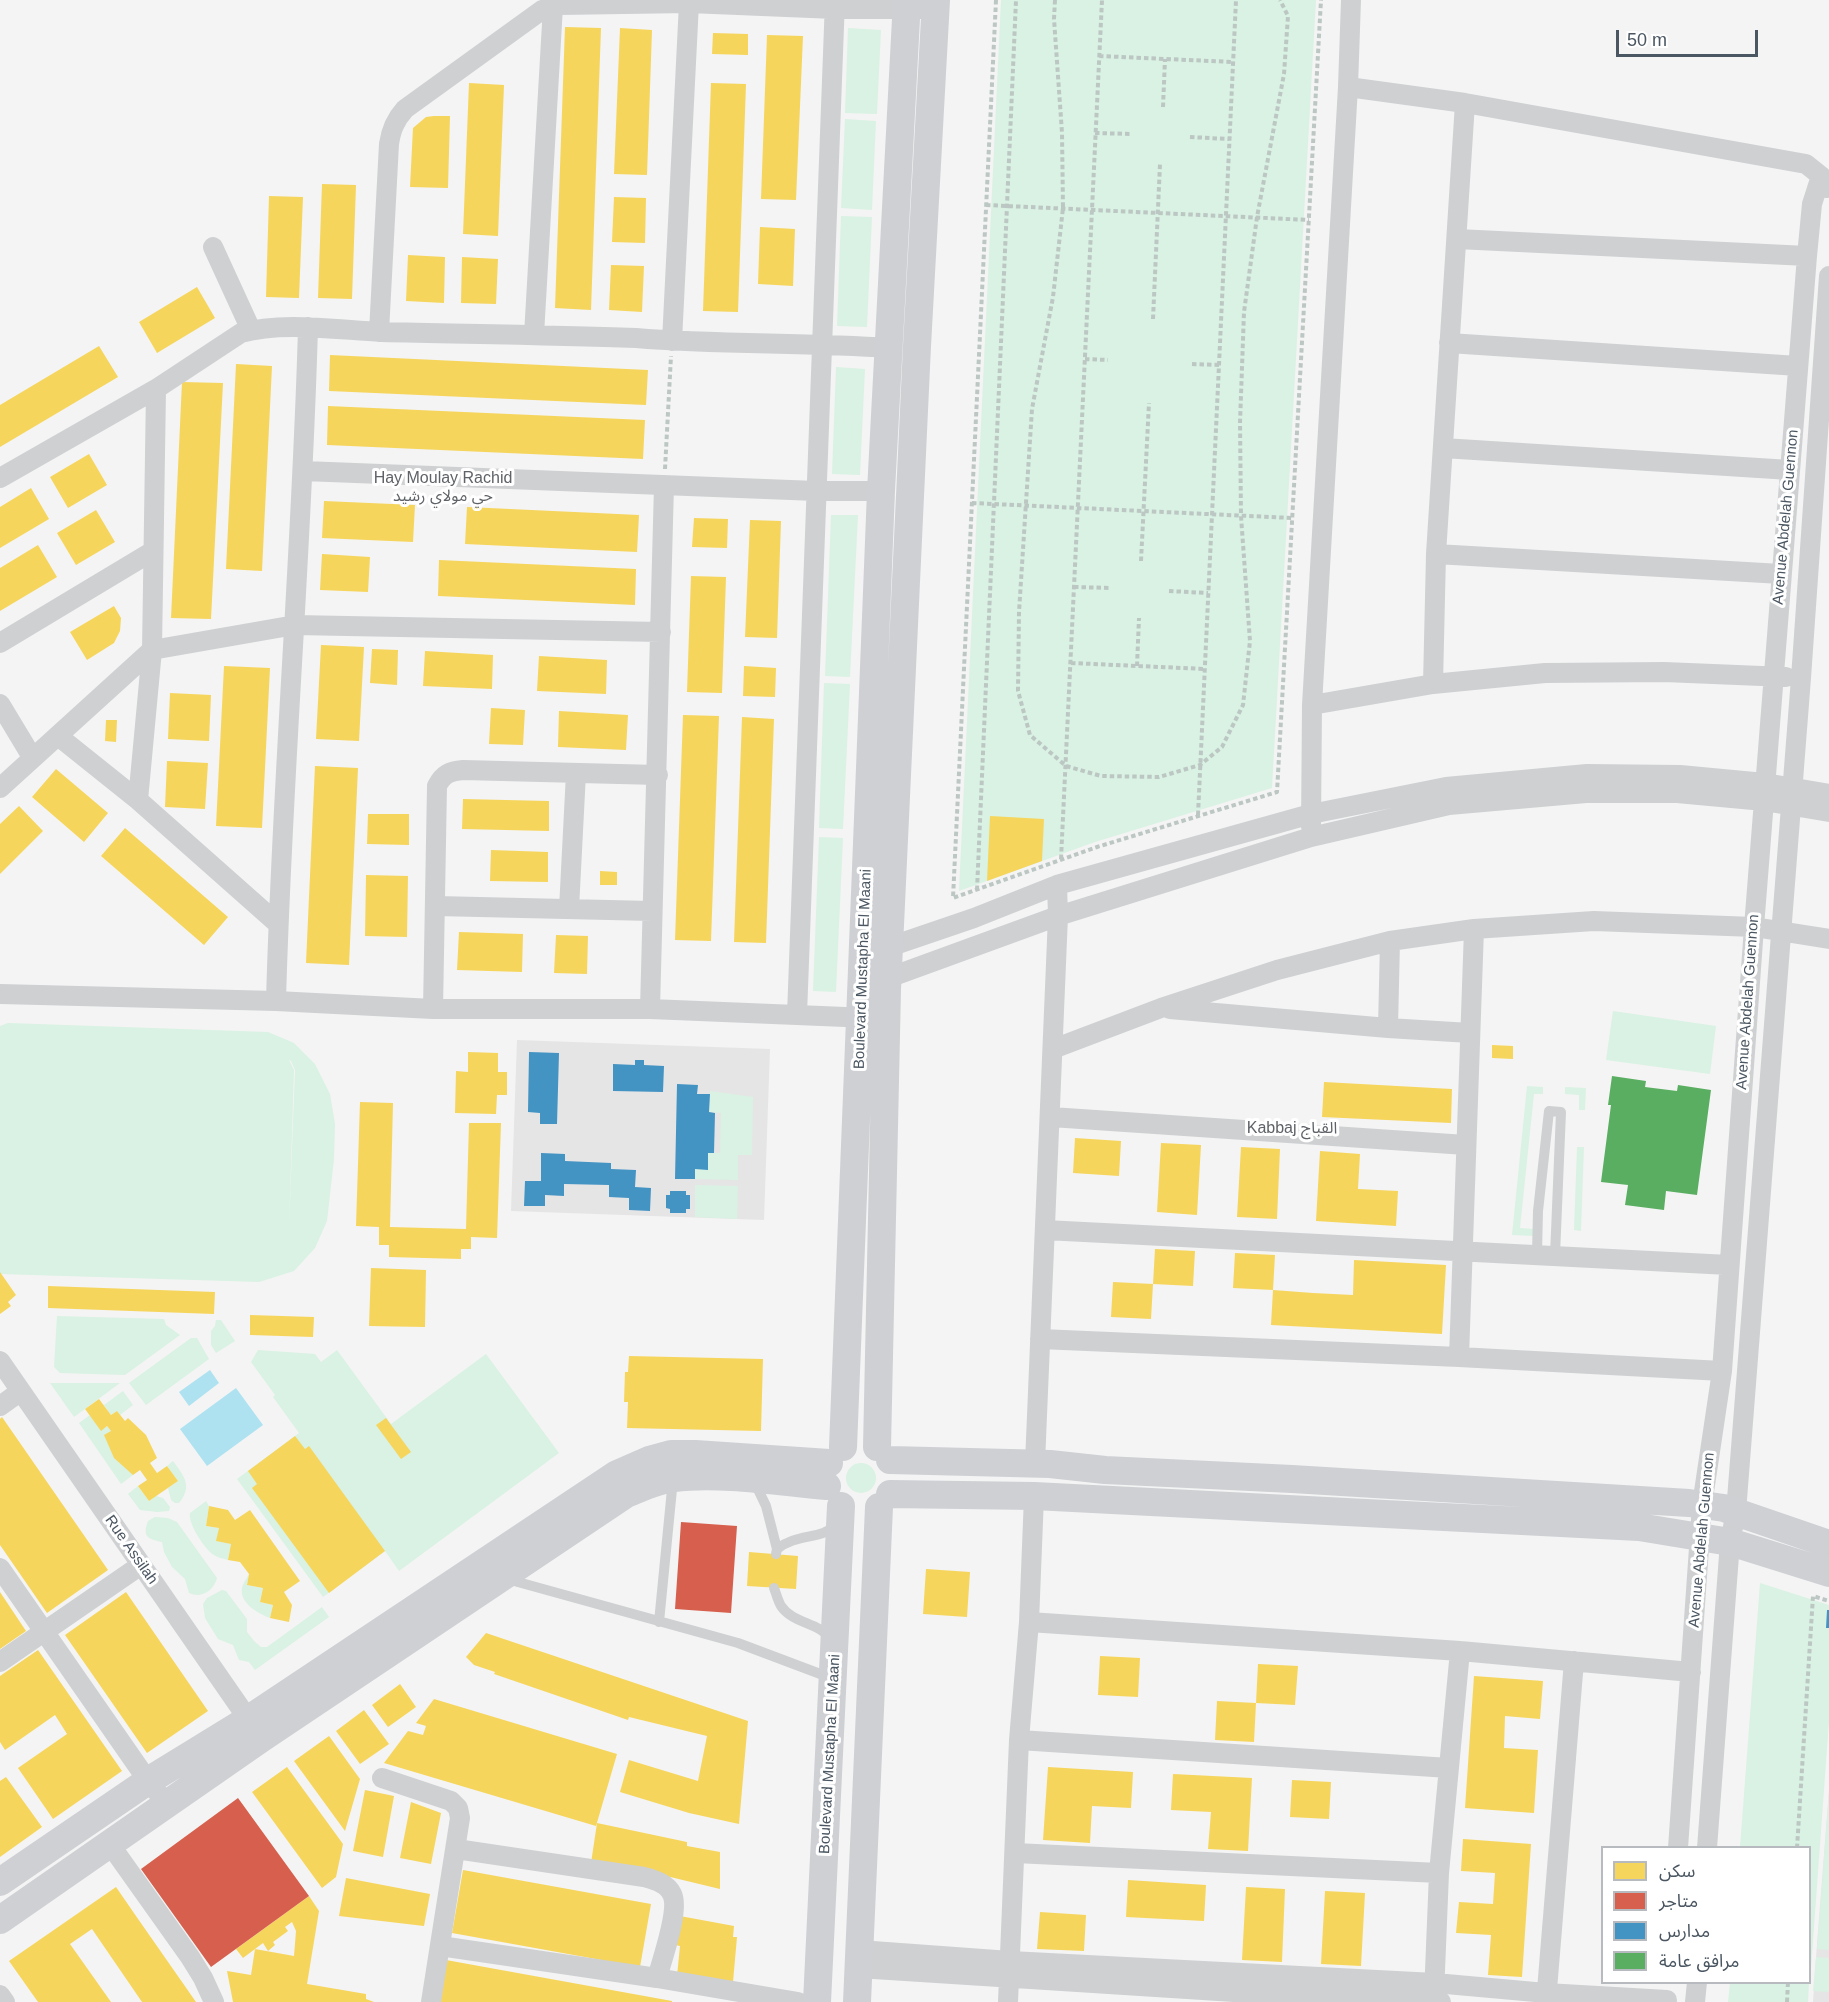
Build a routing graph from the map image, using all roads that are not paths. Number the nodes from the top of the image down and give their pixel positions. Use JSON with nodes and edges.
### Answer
{"nodes":[{"id":1,"x":1351,"y":0,"type":"edge"},
{"id":2,"x":689,"y":3,"type":"junction"},
{"id":3,"x":835,"y":4,"type":"edge"},
{"id":4,"x":906,"y":4,"type":"edge"},
{"id":5,"x":936,"y":4,"type":"edge"},
{"id":6,"x":553,"y":6,"type":"junction"},
{"id":7,"x":1348,"y":87,"type":"junction"},
{"id":8,"x":1465,"y":103,"type":"junction"},
{"id":9,"x":1825,"y":185,"type":"edge"},
{"id":10,"x":1457,"y":239,"type":"junction"},
{"id":11,"x":213,"y":247,"type":"dead end"},
{"id":12,"x":1807,"y":256,"type":"junction"},
{"id":13,"x":1829,"y":276,"type":"edge"},
{"id":14,"x":308,"y":327,"type":"junction"},
{"id":15,"x":251,"y":330,"type":"junction"},
{"id":16,"x":379,"y":332,"type":"junction"},
{"id":17,"x":534,"y":335,"type":"junction"},
{"id":18,"x":672,"y":341,"type":"junction"},
{"id":19,"x":824,"y":344,"type":"junction"},
{"id":20,"x":1449,"y":344,"type":"junction"},
{"id":21,"x":889,"y":348,"type":"junction"},
{"id":22,"x":1798,"y":366,"type":"junction"},
{"id":23,"x":156,"y":389,"type":"junction"},
{"id":24,"x":1443,"y":448,"type":"junction"},
{"id":25,"x":1790,"y":470,"type":"junction"},
{"id":26,"x":304,"y":471,"type":"junction"},
{"id":27,"x":0,"y":478,"type":"edge"},
{"id":28,"x":664,"y":485,"type":"junction"},
{"id":29,"x":816,"y":491,"type":"junction"},
{"id":30,"x":881,"y":491,"type":"junction"},
{"id":31,"x":153,"y":552,"type":"junction"},
{"id":32,"x":1436,"y":554,"type":"junction"},
{"id":33,"x":1781,"y":574,"type":"junction"},
{"id":34,"x":295,"y":625,"type":"junction"},
{"id":35,"x":660,"y":632,"type":"junction"},
{"id":36,"x":0,"y":643,"type":"edge"},
{"id":37,"x":152,"y":650,"type":"junction"},
{"id":38,"x":1773,"y":676,"type":"junction"},
{"id":39,"x":1801,"y":678,"type":"junction"},
{"id":40,"x":1433,"y":684,"type":"junction"},
{"id":41,"x":0,"y":704,"type":"edge"},
{"id":42,"x":1312,"y":705,"type":"junction"},
{"id":43,"x":58,"y":736,"type":"junction"},
{"id":44,"x":32,"y":757,"type":"junction"},
{"id":45,"x":576,"y":773,"type":"junction"},
{"id":46,"x":658,"y":775,"type":"junction"},
{"id":47,"x":0,"y":788,"type":"edge"},
{"id":48,"x":1765,"y":792,"type":"junction"},
{"id":49,"x":1829,"y":794,"type":"edge"},
{"id":50,"x":1791,"y":796,"type":"junction"},
{"id":51,"x":138,"y":800,"type":"junction"},
{"id":52,"x":1829,"y":812,"type":"edge"},
{"id":53,"x":1311,"y":814,"type":"junction"},
{"id":54,"x":1311,"y":837,"type":"junction"},
{"id":55,"x":1057,"y":885,"type":"junction"},
{"id":56,"x":436,"y":906,"type":"junction"},
{"id":57,"x":569,"y":909,"type":"junction"},
{"id":58,"x":652,"y":911,"type":"junction"},
{"id":59,"x":1058,"y":916,"type":"junction"},
{"id":60,"x":278,"y":924,"type":"junction"},
{"id":61,"x":1754,"y":927,"type":"junction"},
{"id":62,"x":1474,"y":928,"type":"junction"},
{"id":63,"x":1780,"y":931,"type":"junction"},
{"id":64,"x":1829,"y":939,"type":"edge"},
{"id":65,"x":1390,"y":941,"type":"junction"},
{"id":66,"x":889,"y":947,"type":"junction"},
{"id":67,"x":888,"y":978,"type":"junction"},
{"id":68,"x":0,"y":994,"type":"edge"},
{"id":69,"x":276,"y":1001,"type":"junction"},
{"id":70,"x":1161,"y":1008,"type":"junction"},
{"id":71,"x":434,"y":1009,"type":"junction"},
{"id":72,"x":650,"y":1009,"type":"junction"},
{"id":73,"x":797,"y":1015,"type":"junction"},
{"id":74,"x":874,"y":1018,"type":"junction"},
{"id":75,"x":1388,"y":1029,"type":"junction"},
{"id":76,"x":1470,"y":1033,"type":"junction"},
{"id":77,"x":1053,"y":1049,"type":"junction"},
{"id":78,"x":1051,"y":1117,"type":"junction"},
{"id":79,"x":1466,"y":1145,"type":"junction"},
{"id":80,"x":851,"y":1229,"type":"junction"},
{"id":81,"x":881,"y":1229,"type":"junction"},
{"id":82,"x":1045,"y":1230,"type":"junction"},
{"id":83,"x":1463,"y":1250,"type":"junction"},
{"id":84,"x":1546,"y":1255,"type":"junction"},
{"id":85,"x":1729,"y":1265,"type":"junction"},
{"id":86,"x":1040,"y":1339,"type":"junction"},
{"id":87,"x":1459,"y":1357,"type":"junction"},
{"id":88,"x":0,"y":1361,"type":"edge"},
{"id":89,"x":1722,"y":1371,"type":"junction"},
{"id":90,"x":21,"y":1391,"type":"junction"},
{"id":91,"x":0,"y":1406,"type":"edge"},
{"id":92,"x":884,"y":1453,"type":"junction"},
{"id":93,"x":1034,"y":1463,"type":"junction"},
{"id":94,"x":673,"y":1478,"type":"junction"},
{"id":95,"x":753,"y":1480,"type":"junction"},
{"id":96,"x":836,"y":1485,"type":"junction"},
{"id":97,"x":1034,"y":1496,"type":"junction"},
{"id":98,"x":885,"y":1501,"type":"junction"},
{"id":99,"x":1702,"y":1505,"type":"junction"},
{"id":100,"x":1736,"y":1512,"type":"junction"},
{"id":101,"x":1700,"y":1536,"type":"junction"},
{"id":102,"x":1730,"y":1542,"type":"junction"},
{"id":103,"x":1829,"y":1544,"type":"edge"},
{"id":104,"x":141,"y":1565,"type":"junction"},
{"id":105,"x":0,"y":1568,"type":"edge"},
{"id":106,"x":1829,"y":1573,"type":"edge"},
{"id":107,"x":501,"y":1578,"type":"junction"},
{"id":108,"x":774,"y":1588,"type":"dead end"},
{"id":109,"x":659,"y":1622,"type":"junction"},
{"id":110,"x":1029,"y":1622,"type":"junction"},
{"id":111,"x":45,"y":1631,"type":"junction"},
{"id":112,"x":835,"y":1645,"type":"junction"},
{"id":113,"x":1460,"y":1651,"type":"junction"},
{"id":114,"x":1574,"y":1661,"type":"junction"},
{"id":115,"x":0,"y":1662,"type":"edge"},
{"id":116,"x":1691,"y":1672,"type":"junction"},
{"id":117,"x":833,"y":1679,"type":"junction"},
{"id":118,"x":255,"y":1729,"type":"junction"},
{"id":119,"x":1019,"y":1740,"type":"junction"},
{"id":120,"x":1449,"y":1768,"type":"junction"},
{"id":121,"x":382,"y":1778,"type":"dead end"},
{"id":122,"x":148,"y":1781,"type":"junction"},
{"id":123,"x":167,"y":1804,"type":"junction"},
{"id":124,"x":109,"y":1843,"type":"junction"},
{"id":125,"x":1678,"y":1846,"type":"edge"},
{"id":126,"x":1707,"y":1846,"type":"edge"},
{"id":127,"x":456,"y":1849,"type":"junction"},
{"id":128,"x":1015,"y":1853,"type":"junction"},
{"id":129,"x":1439,"y":1873,"type":"junction"},
{"id":130,"x":0,"y":1882,"type":"edge"},
{"id":131,"x":0,"y":1920,"type":"edge"},
{"id":132,"x":440,"y":1946,"type":"junction"},
{"id":133,"x":859,"y":1959,"type":"junction"},
{"id":134,"x":1010,"y":1969,"type":"junction"},
{"id":135,"x":657,"y":1978,"type":"junction"},
{"id":136,"x":1696,"y":1984,"type":"edge"},
{"id":137,"x":0,"y":1995,"type":"edge"},
{"id":138,"x":1434,"y":1995,"type":"edge"},
{"id":139,"x":1668,"y":1995,"type":"edge"},
{"id":140,"x":1546,"y":1998,"type":"edge"},
{"id":141,"x":5,"y":2002,"type":"edge"},
{"id":142,"x":214,"y":2002,"type":"edge"},
{"id":143,"x":431,"y":2002,"type":"edge"},
{"id":144,"x":798,"y":2002,"type":"edge"},
{"id":145,"x":817,"y":2002,"type":"edge"},
{"id":146,"x":857,"y":2002,"type":"edge"},
{"id":147,"x":1008,"y":2002,"type":"edge"},
{"id":148,"x":1441,"y":2002,"type":"edge"},
{"id":149,"x":1695,"y":2002,"type":"edge"}],
"edges":[{"from":1,"to":7,"type":"street"},
{"from":2,"to":3,"type":"street"},
{"from":2,"to":6,"type":"street"},
{"from":2,"to":18,"type":"street"},
{"from":3,"to":4,"type":"street"},
{"from":3,"to":19,"type":"street"},
{"from":4,"to":5,"type":"street"},
{"from":4,"to":21,"type":"main road","name":"Boulevard Mustapha El Maani"},
{"from":5,"to":66,"type":"main road","name":"Boulevard Mustapha El Maani"},
{"from":6,"to":16,"type":"street"},
{"from":6,"to":17,"type":"street"},
{"from":7,"to":8,"type":"street"},
{"from":7,"to":42,"type":"street"},
{"from":8,"to":9,"type":"street"},
{"from":8,"to":10,"type":"street"},
{"from":9,"to":12,"type":"street","name":"Avenue Abdelah Guennon"},
{"from":10,"to":12,"type":"street"},
{"from":10,"to":20,"type":"street"},
{"from":11,"to":15,"type":"street"},
{"from":12,"to":22,"type":"street","name":"Avenue Abdelah Guennon"},
{"from":13,"to":39,"type":"street","name":"Avenue Abdelah Guennon"},
{"from":14,"to":15,"type":"street"},
{"from":14,"to":16,"type":"street"},
{"from":14,"to":26,"type":"street"},
{"from":15,"to":23,"type":"street"},
{"from":16,"to":17,"type":"street"},
{"from":17,"to":18,"type":"street"},
{"from":18,"to":19,"type":"street"},
{"from":19,"to":21,"type":"street"},
{"from":19,"to":29,"type":"street"},
{"from":20,"to":22,"type":"street"},
{"from":20,"to":24,"type":"street"},
{"from":21,"to":30,"type":"main road","name":"Boulevard Mustapha El Maani"},
{"from":22,"to":25,"type":"street","name":"Avenue Abdelah Guennon"},
{"from":23,"to":27,"type":"street"},
{"from":23,"to":31,"type":"street"},
{"from":24,"to":25,"type":"street"},
{"from":24,"to":32,"type":"street"},
{"from":25,"to":33,"type":"street","name":"Avenue Abdelah Guennon"},
{"from":26,"to":28,"type":"street"},
{"from":26,"to":34,"type":"street"},
{"from":28,"to":29,"type":"street"},
{"from":28,"to":35,"type":"street"},
{"from":29,"to":30,"type":"street"},
{"from":29,"to":73,"type":"street"},
{"from":30,"to":74,"type":"main road","name":"Boulevard Mustapha El Maani"},
{"from":31,"to":36,"type":"street"},
{"from":31,"to":37,"type":"street"},
{"from":32,"to":33,"type":"street"},
{"from":32,"to":40,"type":"street"},
{"from":33,"to":38,"type":"street","name":"Avenue Abdelah Guennon"},
{"from":34,"to":35,"type":"street"},
{"from":34,"to":37,"type":"street"},
{"from":34,"to":60,"type":"street"},
{"from":35,"to":46,"type":"street"},
{"from":37,"to":43,"type":"street"},
{"from":37,"to":51,"type":"street"},
{"from":38,"to":39,"type":"street"},
{"from":38,"to":40,"type":"street"},
{"from":38,"to":48,"type":"street","name":"Avenue Abdelah Guennon"},
{"from":39,"to":50,"type":"street","name":"Avenue Abdelah Guennon"},
{"from":40,"to":42,"type":"street"},
{"from":41,"to":44,"type":"street"},
{"from":42,"to":53,"type":"street"},
{"from":43,"to":44,"type":"street"},
{"from":43,"to":51,"type":"street"},
{"from":44,"to":47,"type":"street"},
{"from":45,"to":46,"type":"street"},
{"from":45,"to":56,"type":"street"},
{"from":45,"to":57,"type":"street"},
{"from":46,"to":58,"type":"street"},
{"from":48,"to":50,"type":"street"},
{"from":48,"to":53,"type":"street"},
{"from":48,"to":54,"type":"street"},
{"from":48,"to":61,"type":"street","name":"Avenue Abdelah Guennon"},
{"from":49,"to":50,"type":"street"},
{"from":50,"to":52,"type":"street"},
{"from":50,"to":63,"type":"street","name":"Avenue Abdelah Guennon"},
{"from":51,"to":60,"type":"street"},
{"from":53,"to":54,"type":"street"},
{"from":53,"to":55,"type":"street"},
{"from":54,"to":59,"type":"street"},
{"from":55,"to":59,"type":"street"},
{"from":55,"to":66,"type":"street"},
{"from":56,"to":57,"type":"street"},
{"from":56,"to":71,"type":"street"},
{"from":57,"to":58,"type":"street"},
{"from":58,"to":72,"type":"street"},
{"from":59,"to":67,"type":"street"},
{"from":59,"to":77,"type":"street"},
{"from":60,"to":69,"type":"street"},
{"from":61,"to":62,"type":"street"},
{"from":61,"to":63,"type":"street"},
{"from":61,"to":85,"type":"street","name":"Avenue Abdelah Guennon"},
{"from":62,"to":65,"type":"street"},
{"from":62,"to":76,"type":"street"},
{"from":63,"to":64,"type":"street"},
{"from":63,"to":100,"type":"street","name":"Avenue Abdelah Guennon"},
{"from":65,"to":70,"type":"street"},
{"from":65,"to":75,"type":"street"},
{"from":66,"to":67,"type":"main road","name":"Boulevard Mustapha El Maani"},
{"from":67,"to":74,"type":"main road","name":"Boulevard Mustapha El Maani"},
{"from":68,"to":69,"type":"street"},
{"from":69,"to":71,"type":"street"},
{"from":70,"to":75,"type":"street"},
{"from":70,"to":77,"type":"street"},
{"from":71,"to":72,"type":"street"},
{"from":72,"to":73,"type":"street"},
{"from":73,"to":74,"type":"street"},
{"from":74,"to":80,"type":"main road","name":"Boulevard Mustapha El Maani"},
{"from":74,"to":81,"type":"main road","name":"Boulevard Mustapha El Maani"},
{"from":75,"to":76,"type":"street"},
{"from":76,"to":79,"type":"street"},
{"from":77,"to":78,"type":"street"},
{"from":78,"to":79,"type":"street"},
{"from":78,"to":82,"type":"street"},
{"from":79,"to":83,"type":"street"},
{"from":80,"to":81,"type":"main road"},
{"from":80,"to":96,"type":"main road","name":"Boulevard Mustapha El Maani"},
{"from":81,"to":92,"type":"main road","name":"Boulevard Mustapha El Maani"},
{"from":82,"to":83,"type":"street"},
{"from":82,"to":86,"type":"street"},
{"from":83,"to":84,"type":"street"},
{"from":83,"to":87,"type":"street"},
{"from":84,"to":84,"type":"lane"},
{"from":84,"to":85,"type":"street"},
{"from":85,"to":89,"type":"street","name":"Avenue Abdelah Guennon"},
{"from":86,"to":87,"type":"street"},
{"from":86,"to":93,"type":"street"},
{"from":87,"to":89,"type":"street"},
{"from":88,"to":90,"type":"street","name":"Rue Assilah"},
{"from":89,"to":99,"type":"street","name":"Avenue Abdelah Guennon"},
{"from":90,"to":91,"type":"street"},
{"from":90,"to":104,"type":"street","name":"Rue Assilah"},
{"from":92,"to":93,"type":"main road"},
{"from":92,"to":96,"type":"main road"},
{"from":92,"to":98,"type":"main road"},
{"from":93,"to":97,"type":"main road"},
{"from":93,"to":99,"type":"main road"},
{"from":94,"to":95,"type":"main road"},
{"from":94,"to":107,"type":"main road"},
{"from":94,"to":109,"type":"lane"},
{"from":95,"to":96,"type":"main road"},
{"from":95,"to":96,"type":"lane"},
{"from":96,"to":98,"type":"main road"},
{"from":96,"to":112,"type":"main road","name":"Boulevard Mustapha El Maani"},
{"from":96,"to":118,"type":"main road"},
{"from":97,"to":98,"type":"main road"},
{"from":97,"to":101,"type":"main road"},
{"from":97,"to":110,"type":"street"},
{"from":98,"to":133,"type":"main road"},
{"from":99,"to":100,"type":"main road"},
{"from":99,"to":101,"type":"street","name":"Avenue Abdelah Guennon"},
{"from":100,"to":102,"type":"street","name":"Avenue Abdelah Guennon"},
{"from":100,"to":103,"type":"main road"},
{"from":101,"to":102,"type":"main road"},
{"from":101,"to":116,"type":"street","name":"Avenue Abdelah Guennon"},
{"from":102,"to":106,"type":"main road"},
{"from":102,"to":126,"type":"street","name":"Avenue Abdelah Guennon"},
{"from":104,"to":111,"type":"street"},
{"from":104,"to":118,"type":"street","name":"Rue Assilah"},
{"from":105,"to":111,"type":"street"},
{"from":107,"to":109,"type":"lane"},
{"from":107,"to":118,"type":"main road"},
{"from":108,"to":112,"type":"lane"},
{"from":109,"to":117,"type":"lane"},
{"from":110,"to":113,"type":"street"},
{"from":110,"to":119,"type":"street"},
{"from":111,"to":115,"type":"street"},
{"from":111,"to":122,"type":"street"},
{"from":112,"to":117,"type":"main road","name":"Boulevard Mustapha El Maani"},
{"from":113,"to":114,"type":"street"},
{"from":113,"to":120,"type":"street"},
{"from":114,"to":116,"type":"street"},
{"from":114,"to":140,"type":"street"},
{"from":116,"to":125,"type":"street","name":"Avenue Abdelah Guennon"},
{"from":117,"to":145,"type":"main road","name":"Boulevard Mustapha El Maani"},
{"from":118,"to":122,"type":"main road"},
{"from":118,"to":123,"type":"main road"},
{"from":119,"to":120,"type":"street"},
{"from":119,"to":128,"type":"street"},
{"from":120,"to":129,"type":"street"},
{"from":121,"to":127,"type":"street"},
{"from":122,"to":123,"type":"street"},
{"from":122,"to":130,"type":"main road"},
{"from":123,"to":124,"type":"main road"},
{"from":124,"to":131,"type":"main road"},
{"from":124,"to":142,"type":"street"},
{"from":127,"to":132,"type":"street"},
{"from":127,"to":135,"type":"street"},
{"from":128,"to":129,"type":"street"},
{"from":128,"to":134,"type":"street"},
{"from":129,"to":138,"type":"street"},
{"from":132,"to":135,"type":"street"},
{"from":132,"to":143,"type":"street"},
{"from":133,"to":134,"type":"street"},
{"from":133,"to":146,"type":"main road"},
{"from":134,"to":138,"type":"street"},
{"from":134,"to":147,"type":"street"},
{"from":135,"to":144,"type":"street"},
{"from":136,"to":149,"type":"street"},
{"from":137,"to":141,"type":"street"},
{"from":138,"to":140,"type":"street"},
{"from":138,"to":148,"type":"street"},
{"from":139,"to":140,"type":"street"}]}
